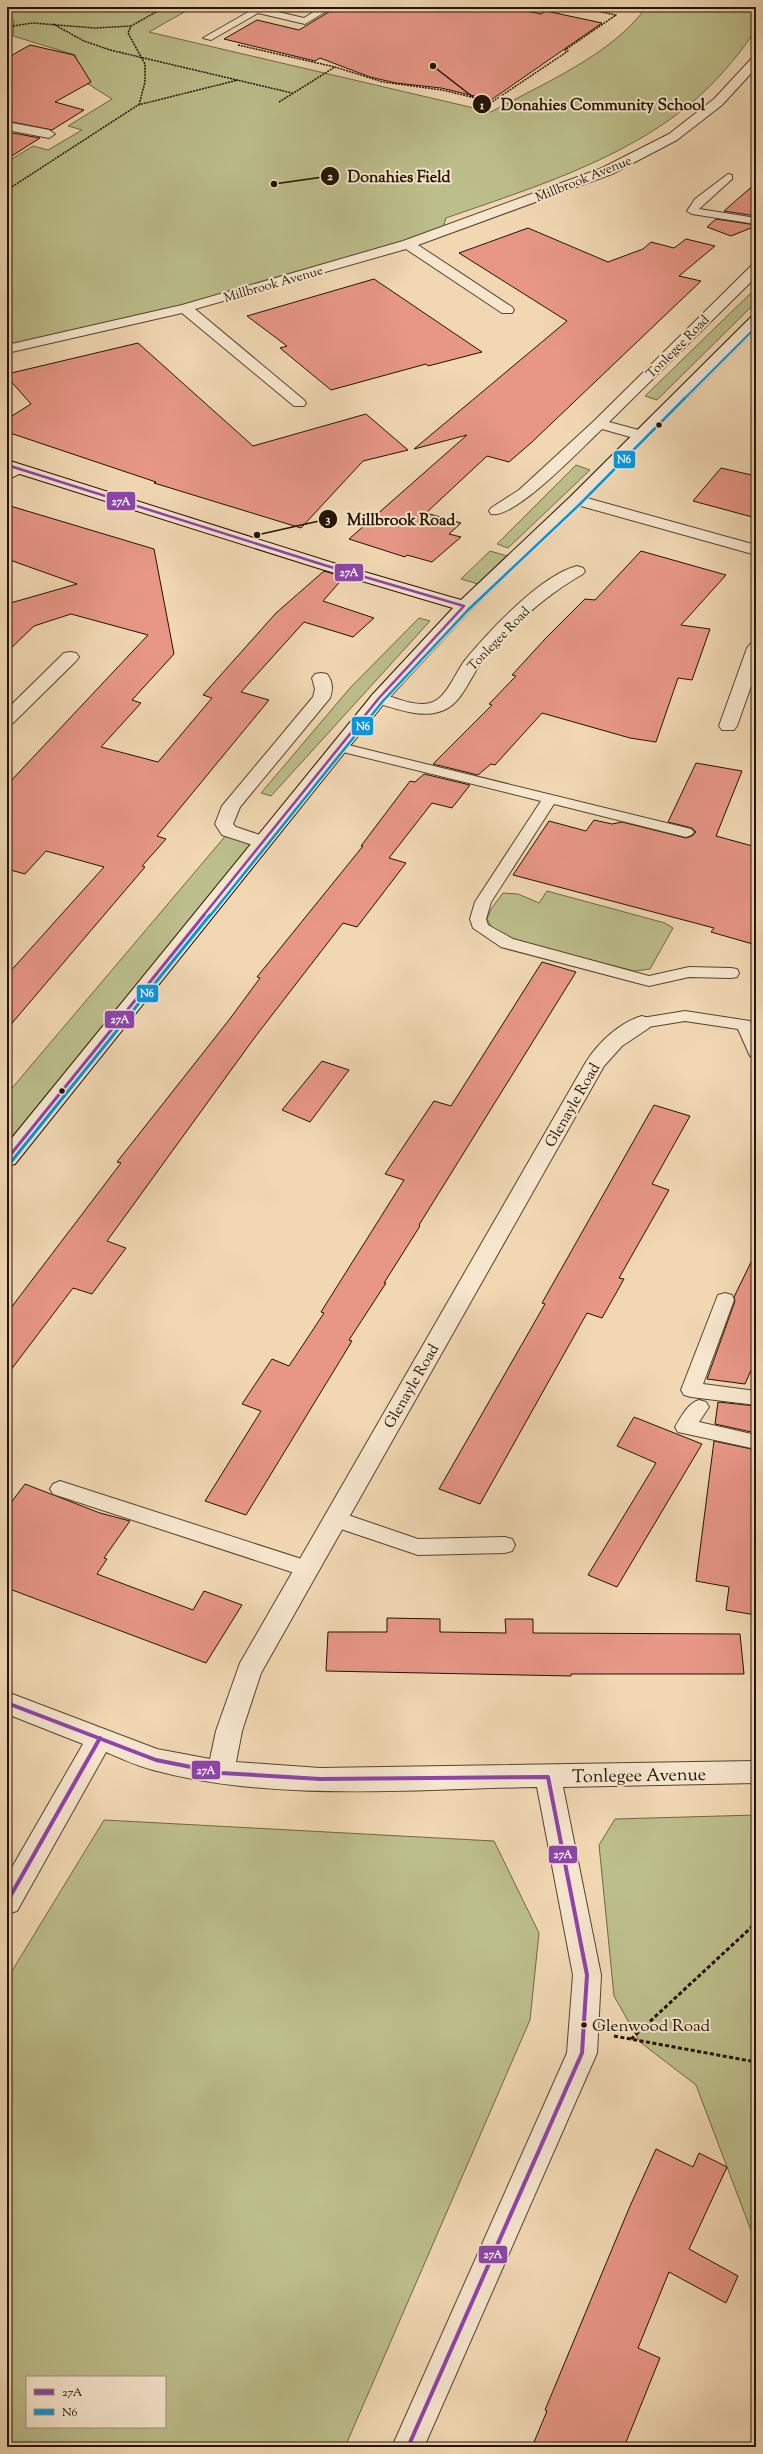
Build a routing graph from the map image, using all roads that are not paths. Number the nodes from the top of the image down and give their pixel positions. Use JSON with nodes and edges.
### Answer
{"nodes":[{"id":1,"x":328,"y":7,"type":"edge"},
{"id":2,"x":208,"y":38,"type":"road end"},
{"id":3,"x":756,"y":61,"type":"edge"},
{"id":4,"x":7,"y":126,"type":"edge"},
{"id":5,"x":49,"y":134,"type":"dead end"},
{"id":6,"x":728,"y":177,"type":"dead end"},
{"id":7,"x":756,"y":221,"type":"edge"},
{"id":8,"x":408,"y":244,"type":"junction"},
{"id":9,"x":756,"y":269,"type":"edge"},
{"id":10,"x":185,"y":308,"type":"junction"},
{"id":11,"x":507,"y":310,"type":"dead end"},
{"id":12,"x":756,"y":320,"type":"edge"},
{"id":13,"x":7,"y":349,"type":"edge"},
{"id":14,"x":299,"y":403,"type":"dead end"},
{"id":15,"x":599,"y":424,"type":"junction"},
{"id":16,"x":641,"y":435,"type":"junction"},
{"id":17,"x":11,"y":470,"type":"edge"},
{"id":18,"x":576,"y":500,"type":"junction"},
{"id":19,"x":497,"y":511,"type":"dead end"},
{"id":20,"x":756,"y":550,"type":"edge"},
{"id":21,"x":577,"y":571,"type":"dead end"},
{"id":22,"x":464,"y":606,"type":"junction"},
{"id":23,"x":756,"y":648,"type":"edge"},
{"id":24,"x":70,"y":657,"type":"dead end"},
{"id":25,"x":321,"y":678,"type":"dead end"},
{"id":26,"x":379,"y":698,"type":"junction"},
{"id":27,"x":7,"y":719,"type":"edge"},
{"id":28,"x":728,"y":726,"type":"dead end"},
{"id":29,"x":340,"y":747,"type":"junction"},
{"id":30,"x":550,"y":799,"type":"junction"},
{"id":31,"x":686,"y":832,"type":"dead end"},
{"id":32,"x":262,"y":842,"type":"junction"},
{"id":33,"x":731,"y":973,"type":"dead end"},
{"id":34,"x":642,"y":1023,"type":"joint"},
{"id":35,"x":756,"y":1052,"type":"edge"},
{"id":36,"x":7,"y":1159,"type":"edge"},
{"id":37,"x":725,"y":1300,"type":"dead end"},
{"id":38,"x":756,"y":1398,"type":"edge"},
{"id":39,"x":699,"y":1407,"type":"dead end"},
{"id":40,"x":756,"y":1442,"type":"edge"},
{"id":41,"x":60,"y":1489,"type":"dead end"},
{"id":42,"x":336,"y":1519,"type":"junction"},
{"id":43,"x":505,"y":1545,"type":"dead end"},
{"id":44,"x":307,"y":1569,"type":"junction"},
{"id":45,"x":7,"y":1703,"type":"edge"},
{"id":46,"x":100,"y":1738,"type":"junction"},
{"id":47,"x":756,"y":1772,"type":"edge"},
{"id":48,"x":222,"y":1773,"type":"junction"},
{"id":49,"x":548,"y":1777,"type":"junction"},
{"id":50,"x":7,"y":1902,"type":"edge"},
{"id":51,"x":408,"y":2447,"type":"edge"}],
"edges":[{"from":1,"to":2,"type":"lane"},
{"from":3,"to":8,"type":"street","name":"Millbrook Avenue"},
{"from":4,"to":5,"type":"street"},
{"from":6,"to":7,"type":"lane"},
{"from":8,"to":10,"type":"street","name":"Millbrook Avenue"},
{"from":8,"to":11,"type":"street"},
{"from":9,"to":15,"type":"street","name":"Tonlegee Road"},
{"from":10,"to":13,"type":"street","name":"Millbrook Avenue"},
{"from":10,"to":14,"type":"street"},
{"from":12,"to":16,"type":"street"},
{"from":15,"to":16,"type":"street"},
{"from":15,"to":19,"type":"street","name":"Tonlegee Road"},
{"from":16,"to":18,"type":"street"},
{"from":17,"to":22,"type":"street"},
{"from":18,"to":20,"type":"street"},
{"from":18,"to":22,"type":"street"},
{"from":21,"to":26,"type":"street","name":"Tonlegee Road"},
{"from":22,"to":26,"type":"street"},
{"from":23,"to":28,"type":"street"},
{"from":24,"to":27,"type":"street"},
{"from":25,"to":32,"type":"street"},
{"from":26,"to":29,"type":"street"},
{"from":29,"to":30,"type":"lane"},
{"from":29,"to":32,"type":"street"},
{"from":30,"to":31,"type":"lane"},
{"from":30,"to":33,"type":"lane"},
{"from":32,"to":36,"type":"street"},
{"from":34,"to":35,"type":"lane"},
{"from":34,"to":42,"type":"street","name":"Glenayle Road"},
{"from":37,"to":38,"type":"lane"},
{"from":39,"to":40,"type":"lane"},
{"from":41,"to":44,"type":"lane"},
{"from":42,"to":43,"type":"lane"},
{"from":42,"to":44,"type":"street","name":"Glenayle Road"},
{"from":44,"to":48,"type":"street","name":"Glenayle Road"},
{"from":45,"to":46,"type":"street","name":"Tonlegee Avenue"},
{"from":46,"to":48,"type":"street","name":"Tonlegee Avenue"},
{"from":46,"to":50,"type":"street"},
{"from":47,"to":49,"type":"street","name":"Tonlegee Avenue"},
{"from":48,"to":49,"type":"street","name":"Tonlegee Avenue"},
{"from":49,"to":51,"type":"street"}]}
